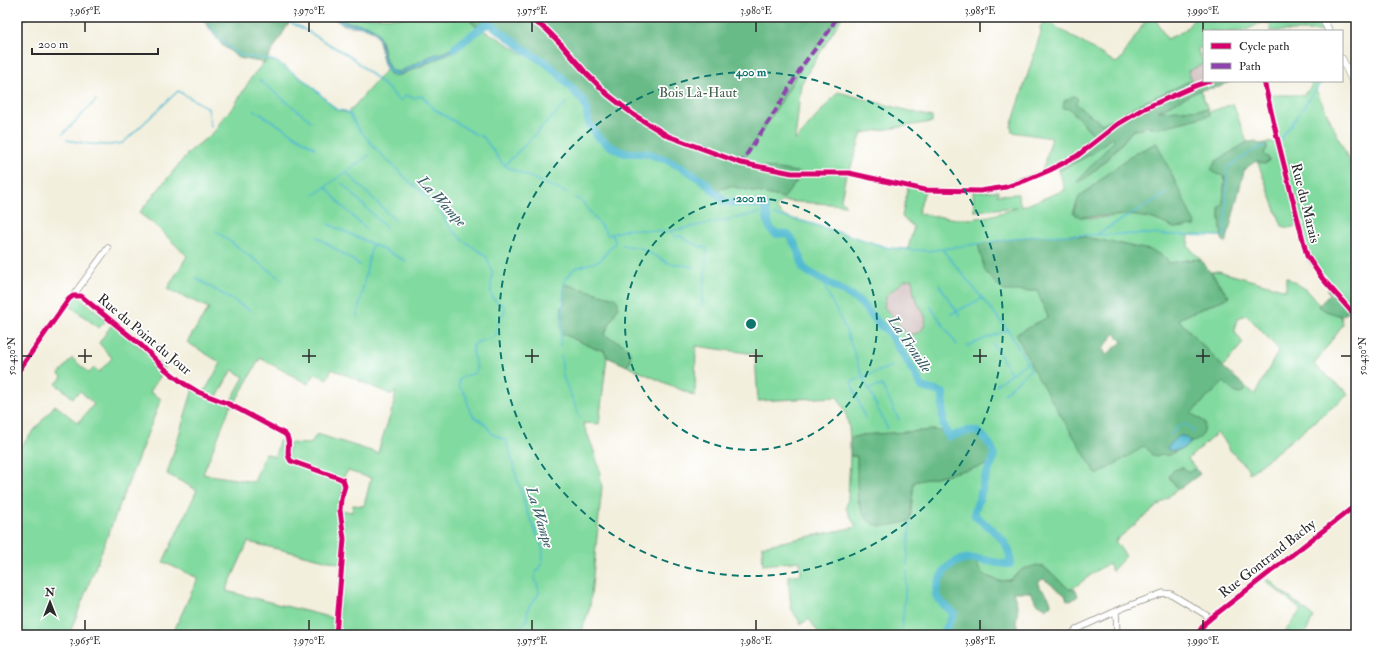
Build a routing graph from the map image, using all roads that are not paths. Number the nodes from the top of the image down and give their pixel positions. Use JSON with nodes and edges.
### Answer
{"nodes":[{"id":1,"x":1322,"y":17,"type":"edge"},
{"id":2,"x":1328,"y":30,"type":"edge"},
{"id":3,"x":1343,"y":61,"type":"edge"},
{"id":4,"x":1208,"y":82,"type":"edge"},
{"id":5,"x":1264,"y":82,"type":"edge"},
{"id":6,"x":1356,"y":88,"type":"edge"},
{"id":7,"x":741,"y":163,"type":"dead end"},
{"id":8,"x":108,"y":248,"type":"dead end"},
{"id":9,"x":71,"y":297,"type":"junction"},
{"id":10,"x":1356,"y":314,"type":"edge"},
{"id":11,"x":17,"y":374,"type":"edge"},
{"id":12,"x":1356,"y":505,"type":"edge"},
{"id":13,"x":1116,"y":611,"type":"junction"},
{"id":14,"x":1211,"y":618,"type":"junction"},
{"id":15,"x":336,"y":635,"type":"edge"},
{"id":16,"x":1071,"y":635,"type":"edge"},
{"id":17,"x":1116,"y":635,"type":"edge"},
{"id":18,"x":1198,"y":635,"type":"edge"}],
"edges":[{"from":1,"to":2,"type":"main road"},
{"from":3,"to":6,"type":"main road"},
{"from":4,"to":7,"type":"street"},
{"from":5,"to":10,"type":"street","name":"Rue du Marais"},
{"from":8,"to":9,"type":"street"},
{"from":9,"to":11,"type":"street"},
{"from":9,"to":15,"type":"street","name":"Rue du Point du Jour"},
{"from":12,"to":14,"type":"street","name":"Rue Gontrand Bachy"},
{"from":13,"to":14,"type":"street"},
{"from":13,"to":16,"type":"street"},
{"from":13,"to":17,"type":"street"},
{"from":14,"to":18,"type":"street","name":"Rue Gontrand Bachy"}]}
